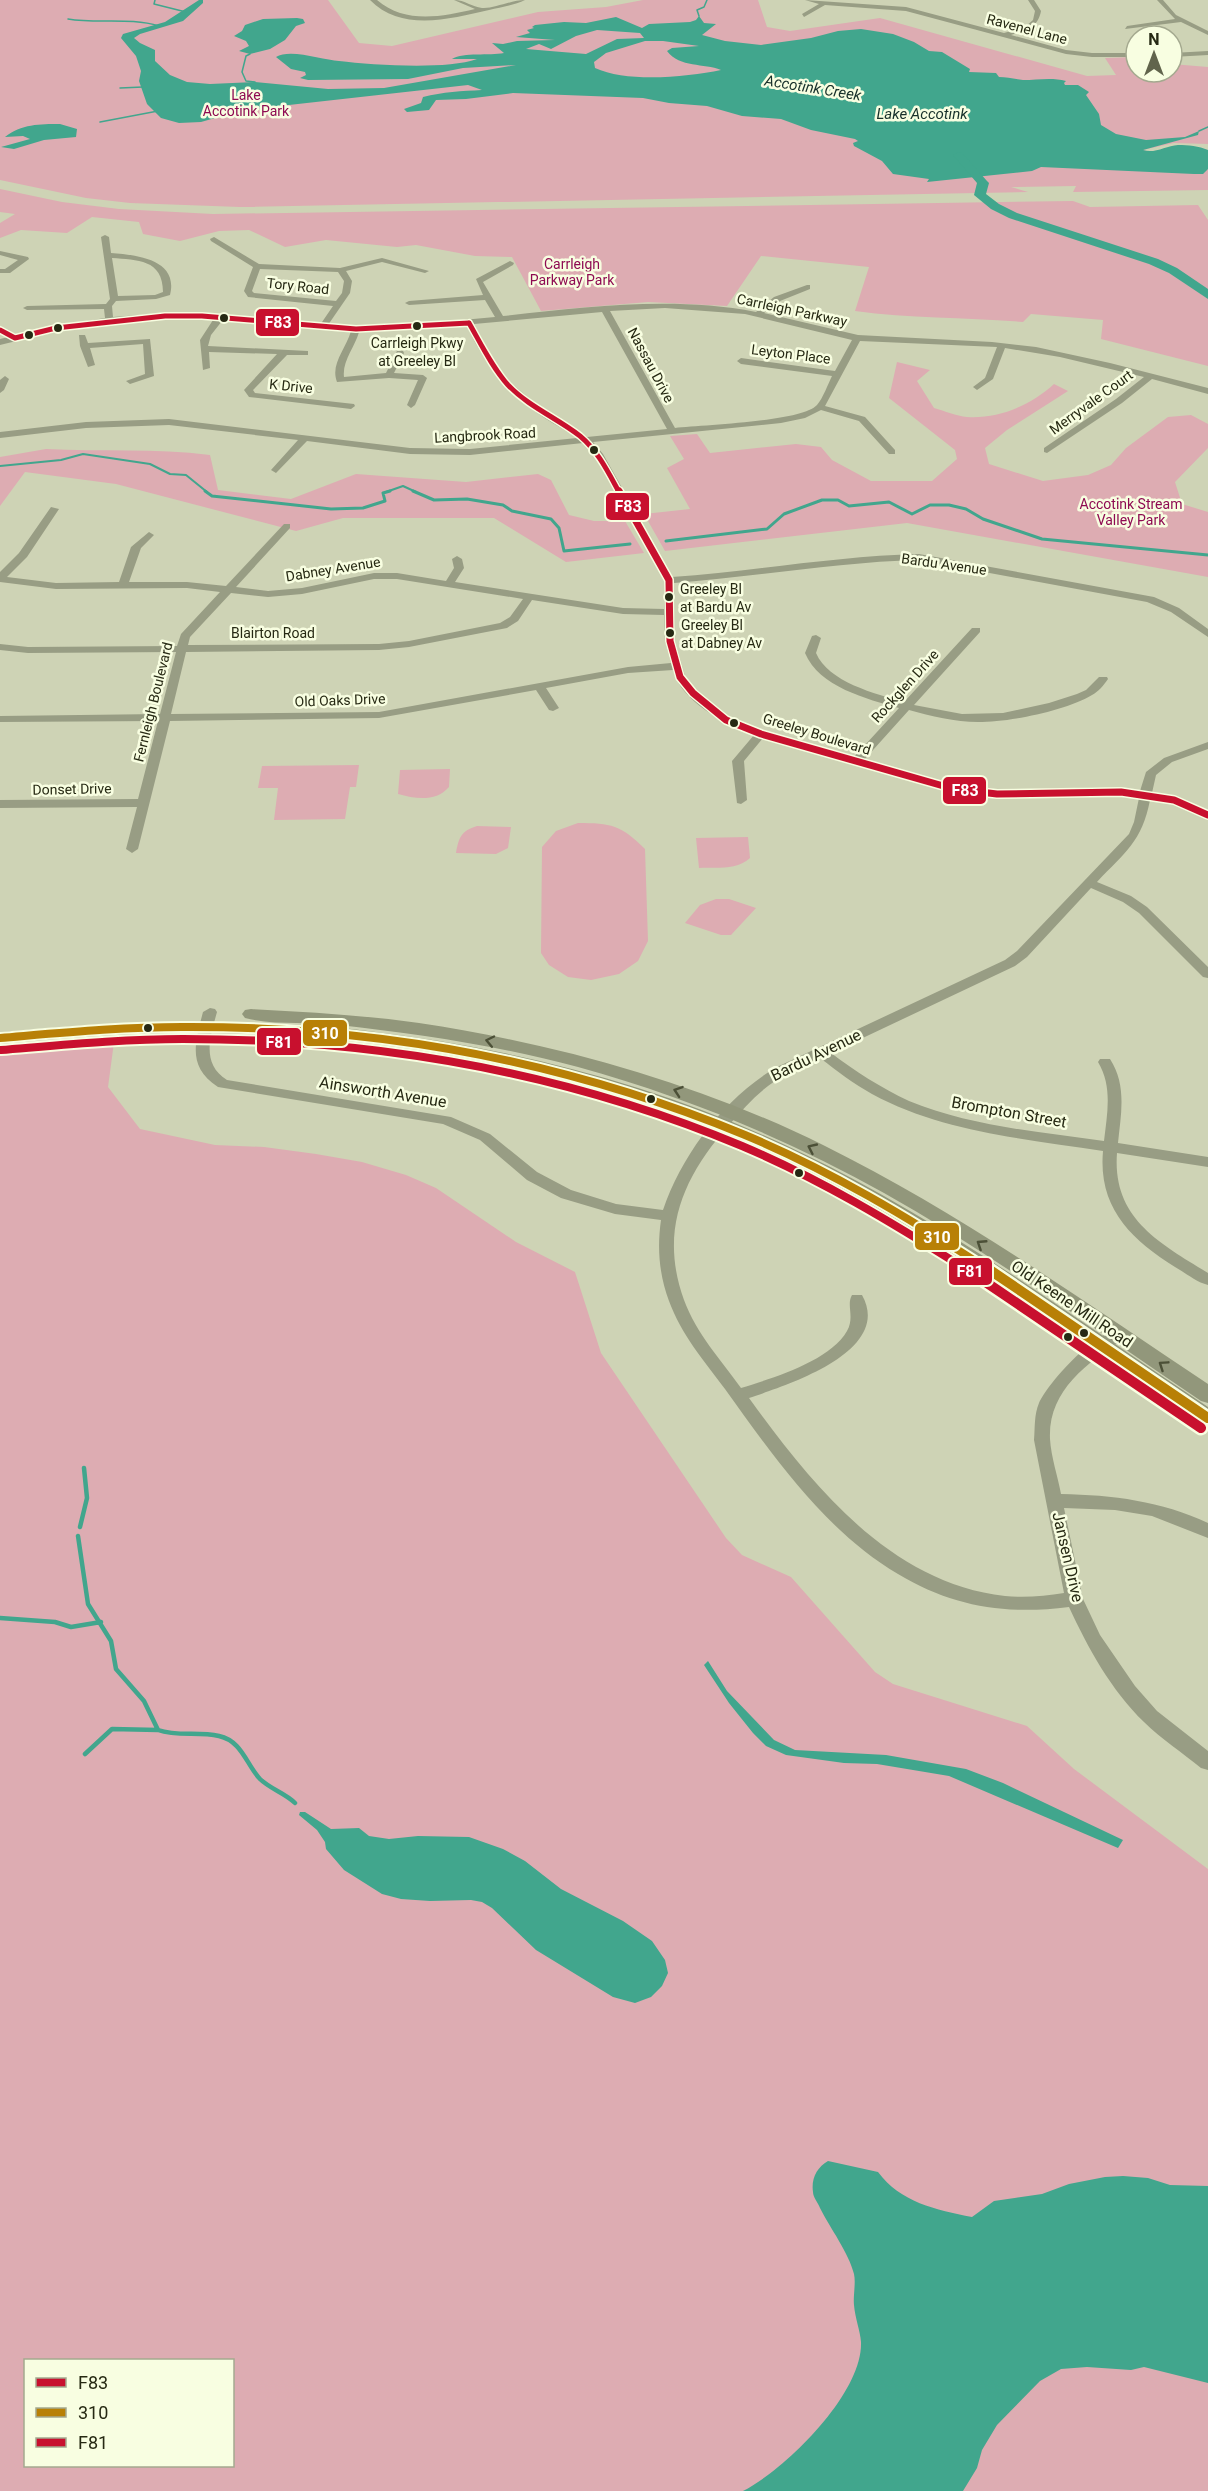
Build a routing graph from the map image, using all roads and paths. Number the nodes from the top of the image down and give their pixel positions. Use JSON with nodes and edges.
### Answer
{"nodes":[{"id":1,"x":373,"y":0,"type":"edge"},
{"id":2,"x":457,"y":0,"type":"edge"},
{"id":3,"x":522,"y":0,"type":"edge"},
{"id":4,"x":807,"y":0,"type":"edge"},
{"id":5,"x":1031,"y":0,"type":"edge"},
{"id":6,"x":1160,"y":0,"type":"edge"},
{"id":7,"x":878,"y":3,"type":"edge"},
{"id":8,"x":823,"y":4,"type":"junction"},
{"id":9,"x":480,"y":9,"type":"junction"},
{"id":10,"x":804,"y":15,"type":"dead end"},
{"id":11,"x":1182,"y":20,"type":"junction"},
{"id":12,"x":1154,"y":24,"type":"edge"},
{"id":13,"x":1208,"y":33,"type":"edge"},
{"id":14,"x":1005,"y":35,"type":"junction"},
{"id":15,"x":1208,"y":53,"type":"edge"},
{"id":16,"x":1184,"y":54,"type":"edge"},
{"id":17,"x":1124,"y":55,"type":"edge"},
{"id":18,"x":105,"y":237,"type":"dead end"},
{"id":19,"x":214,"y":239,"type":"dead end"},
{"id":20,"x":0,"y":253,"type":"edge"},
{"id":21,"x":109,"y":255,"type":"junction"},
{"id":22,"x":366,"y":262,"type":"junction"},
{"id":23,"x":510,"y":263,"type":"dead end"},
{"id":24,"x":257,"y":266,"type":"junction"},
{"id":25,"x":341,"y":270,"type":"junction"},
{"id":26,"x":0,"y":271,"type":"edge"},
{"id":27,"x":425,"y":271,"type":"dead end"},
{"id":28,"x":413,"y":278,"type":"dead end"},
{"id":29,"x":807,"y":287,"type":"dead end"},
{"id":30,"x":489,"y":297,"type":"junction"},
{"id":31,"x":111,"y":303,"type":"junction"},
{"id":32,"x":338,"y":303,"type":"junction"},
{"id":33,"x":410,"y":303,"type":"dead end"},
{"id":34,"x":27,"y":308,"type":"dead end"},
{"id":35,"x":605,"y":310,"type":"junction"},
{"id":36,"x":758,"y":315,"type":"junction"},
{"id":37,"x":220,"y":318,"type":"junction"},
{"id":38,"x":501,"y":320,"type":"junction"},
{"id":39,"x":109,"y":321,"type":"junction"},
{"id":40,"x":469,"y":322,"type":"junction"},
{"id":41,"x":79,"y":326,"type":"junction"},
{"id":42,"x":323,"y":327,"type":"junction"},
{"id":43,"x":357,"y":329,"type":"junction"},
{"id":44,"x":0,"y":330,"type":"edge"},
{"id":45,"x":857,"y":338,"type":"junction"},
{"id":46,"x":16,"y":340,"type":"junction"},
{"id":47,"x":1,"y":343,"type":"edge"},
{"id":48,"x":1002,"y":345,"type":"junction"},
{"id":49,"x":84,"y":346,"type":"junction"},
{"id":50,"x":204,"y":349,"type":"junction"},
{"id":51,"x":286,"y":351,"type":"junction"},
{"id":52,"x":305,"y":353,"type":"dead end"},
{"id":53,"x":400,"y":353,"type":"dead end"},
{"id":54,"x":741,"y":362,"type":"dead end"},
{"id":55,"x":91,"y":365,"type":"dead end"},
{"id":56,"x":206,"y":368,"type":"dead end"},
{"id":57,"x":838,"y":374,"type":"junction"},
{"id":58,"x":389,"y":375,"type":"junction"},
{"id":59,"x":1150,"y":376,"type":"junction"},
{"id":60,"x":5,"y":379,"type":"dead end"},
{"id":61,"x":130,"y":381,"type":"dead end"},
{"id":62,"x":977,"y":387,"type":"dead end"},
{"id":63,"x":0,"y":390,"type":"edge"},
{"id":64,"x":1208,"y":391,"type":"edge"},
{"id":65,"x":411,"y":405,"type":"dead end"},
{"id":66,"x":351,"y":406,"type":"dead end"},
{"id":67,"x":820,"y":407,"type":"junction"},
{"id":68,"x":673,"y":432,"type":"junction"},
{"id":69,"x":0,"y":435,"type":"edge"},
{"id":70,"x":306,"y":437,"type":"junction"},
{"id":71,"x":587,"y":441,"type":"junction"},
{"id":72,"x":1047,"y":450,"type":"dead end"},
{"id":73,"x":892,"y":452,"type":"dead end"},
{"id":74,"x":276,"y":470,"type":"dead end"},
{"id":75,"x":54,"y":509,"type":"dead end"},
{"id":76,"x":286,"y":526,"type":"dead end"},
{"id":77,"x":149,"y":535,"type":"dead end"},
{"id":78,"x":457,"y":559,"type":"dead end"},
{"id":79,"x":0,"y":578,"type":"edge"},
{"id":80,"x":669,"y":580,"type":"junction"},
{"id":81,"x":449,"y":584,"type":"junction"},
{"id":82,"x":123,"y":586,"type":"junction"},
{"id":83,"x":228,"y":591,"type":"junction"},
{"id":84,"x":530,"y":596,"type":"junction"},
{"id":85,"x":669,"y":612,"type":"junction"},
{"id":86,"x":976,"y":630,"type":"dead end"},
{"id":87,"x":1208,"y":634,"type":"edge"},
{"id":88,"x":816,"y":638,"type":"dead end"},
{"id":89,"x":0,"y":647,"type":"edge"},
{"id":90,"x":182,"y":648,"type":"junction"},
{"id":91,"x":677,"y":666,"type":"junction"},
{"id":92,"x":1103,"y":679,"type":"dead end"},
{"id":93,"x":539,"y":686,"type":"junction"},
{"id":94,"x":909,"y":706,"type":"junction"},
{"id":95,"x":553,"y":708,"type":"dead end"},
{"id":96,"x":165,"y":717,"type":"junction"},
{"id":97,"x":0,"y":719,"type":"edge"},
{"id":98,"x":761,"y":734,"type":"junction"},
{"id":99,"x":1208,"y":745,"type":"edge"},
{"id":100,"x":856,"y":762,"type":"junction"},
{"id":101,"x":1144,"y":795,"type":"junction"},
{"id":102,"x":741,"y":800,"type":"dead end"},
{"id":103,"x":143,"y":803,"type":"junction"},
{"id":104,"x":0,"y":804,"type":"edge"},
{"id":105,"x":1208,"y":815,"type":"edge"},
{"id":106,"x":132,"y":849,"type":"dead end"},
{"id":107,"x":1089,"y":884,"type":"junction"},
{"id":108,"x":1208,"y":974,"type":"edge"},
{"id":109,"x":208,"y":1019,"type":"junction"},
{"id":110,"x":0,"y":1025,"type":"edge"},
{"id":111,"x":0,"y":1038,"type":"edge"},
{"id":112,"x":821,"y":1052,"type":"junction"},
{"id":113,"x":1105,"y":1062,"type":"dead end"},
{"id":114,"x":726,"y":1117,"type":"junction"},
{"id":115,"x":1111,"y":1147,"type":"junction"},
{"id":116,"x":1208,"y":1162,"type":"edge"},
{"id":117,"x":668,"y":1216,"type":"junction"},
{"id":118,"x":1208,"y":1280,"type":"edge"},
{"id":119,"x":857,"y":1299,"type":"dead end"},
{"id":120,"x":1117,"y":1335,"type":"junction"},
{"id":121,"x":1100,"y":1346,"type":"junction"},
{"id":122,"x":739,"y":1395,"type":"junction"},
{"id":123,"x":1208,"y":1395,"type":"edge"},
{"id":124,"x":1208,"y":1418,"type":"edge"},
{"id":125,"x":1055,"y":1501,"type":"junction"},
{"id":126,"x":1208,"y":1532,"type":"edge"},
{"id":127,"x":1074,"y":1599,"type":"junction"},
{"id":128,"x":1208,"y":1762,"type":"edge"}],
"edges":[{"from":1,"to":9,"type":"street"},
{"from":2,"to":9,"type":"street"},
{"from":3,"to":9,"type":"street"},
{"from":4,"to":8,"type":"street","name":"Ravenel Lane"},
{"from":5,"to":14,"type":"street"},
{"from":6,"to":11,"type":"street"},
{"from":7,"to":8,"type":"street","name":"Ravenel Lane"},
{"from":7,"to":14,"type":"street","name":"Ravenel Lane"},
{"from":8,"to":10,"type":"street"},
{"from":11,"to":12,"type":"street"},
{"from":11,"to":13,"type":"street"},
{"from":14,"to":17,"type":"street","name":"Ravenel Lane"},
{"from":15,"to":16,"type":"street"},
{"from":18,"to":21,"type":"street"},
{"from":19,"to":24,"type":"street"},
{"from":20,"to":26,"type":"street"},
{"from":21,"to":31,"type":"street"},
{"from":21,"to":31,"type":"street"},
{"from":22,"to":25,"type":"street"},
{"from":22,"to":27,"type":"street"},
{"from":22,"to":28,"type":"street"},
{"from":23,"to":30,"type":"street"},
{"from":24,"to":25,"type":"street"},
{"from":24,"to":32,"type":"street","name":"Tory Road"},
{"from":25,"to":32,"type":"street"},
{"from":29,"to":36,"type":"street"},
{"from":30,"to":33,"type":"street"},
{"from":30,"to":38,"type":"street"},
{"from":31,"to":34,"type":"street"},
{"from":31,"to":39,"type":"street"},
{"from":32,"to":42,"type":"street"},
{"from":35,"to":36,"type":"street","name":"Carrleigh Parkway"},
{"from":35,"to":38,"type":"street","name":"Carrleigh Parkway"},
{"from":35,"to":68,"type":"street","name":"Nassau Drive"},
{"from":36,"to":45,"type":"street","name":"Carrleigh Parkway"},
{"from":37,"to":39,"type":"street","name":"Carrleigh Parkway"},
{"from":37,"to":42,"type":"street","name":"Carrleigh Parkway"},
{"from":37,"to":50,"type":"street"},
{"from":38,"to":40,"type":"street","name":"Carrleigh Parkway"},
{"from":39,"to":41,"type":"street","name":"Carrleigh Parkway"},
{"from":40,"to":43,"type":"street","name":"Carrleigh Parkway"},
{"from":40,"to":71,"type":"street","name":"Greeley Boulevard"},
{"from":41,"to":46,"type":"street","name":"Carrleigh Parkway"},
{"from":41,"to":49,"type":"street"},
{"from":42,"to":43,"type":"street","name":"Carrleigh Parkway"},
{"from":43,"to":58,"type":"street"},
{"from":44,"to":46,"type":"street"},
{"from":45,"to":48,"type":"street","name":"Carrleigh Parkway"},
{"from":45,"to":57,"type":"street"},
{"from":46,"to":47,"type":"street","name":"Carrleigh Parkway"},
{"from":48,"to":59,"type":"street","name":"Carrleigh Parkway"},
{"from":48,"to":62,"type":"street"},
{"from":49,"to":55,"type":"street"},
{"from":49,"to":61,"type":"street"},
{"from":50,"to":51,"type":"street"},
{"from":50,"to":56,"type":"street"},
{"from":51,"to":52,"type":"street"},
{"from":51,"to":66,"type":"street","name":"K Drive"},
{"from":53,"to":58,"type":"street"},
{"from":54,"to":57,"type":"street","name":"Leyton Place"},
{"from":57,"to":67,"type":"street"},
{"from":58,"to":65,"type":"street"},
{"from":59,"to":64,"type":"street","name":"Carrleigh Parkway"},
{"from":59,"to":72,"type":"street","name":"Merryvale Court"},
{"from":60,"to":63,"type":"street"},
{"from":67,"to":68,"type":"street","name":"Langbrook Road"},
{"from":67,"to":73,"type":"street"},
{"from":68,"to":71,"type":"street","name":"Langbrook Road"},
{"from":69,"to":70,"type":"street","name":"Langbrook Road"},
{"from":70,"to":71,"type":"street","name":"Langbrook Road"},
{"from":70,"to":74,"type":"street"},
{"from":71,"to":80,"type":"street","name":"Greeley Boulevard"},
{"from":75,"to":79,"type":"street"},
{"from":76,"to":83,"type":"street","name":"Fernleigh Boulevard"},
{"from":77,"to":82,"type":"street"},
{"from":78,"to":81,"type":"street"},
{"from":79,"to":82,"type":"street","name":"Dabney Avenue"},
{"from":80,"to":85,"type":"street","name":"Greeley Boulevard"},
{"from":80,"to":87,"type":"street","name":"Bardu Avenue"},
{"from":81,"to":83,"type":"street","name":"Dabney Avenue"},
{"from":81,"to":84,"type":"street","name":"Dabney Avenue"},
{"from":82,"to":83,"type":"street","name":"Dabney Avenue"},
{"from":83,"to":90,"type":"street","name":"Fernleigh Boulevard"},
{"from":84,"to":85,"type":"street","name":"Dabney Avenue"},
{"from":84,"to":90,"type":"street","name":"Blairton Road"},
{"from":85,"to":91,"type":"street","name":"Greeley Boulevard"},
{"from":86,"to":94,"type":"street","name":"Rockglen Drive"},
{"from":88,"to":94,"type":"street"},
{"from":89,"to":90,"type":"street","name":"Blairton Road"},
{"from":90,"to":96,"type":"street","name":"Fernleigh Boulevard"},
{"from":91,"to":93,"type":"street","name":"Old Oaks Drive"},
{"from":91,"to":98,"type":"street","name":"Greeley Boulevard"},
{"from":92,"to":94,"type":"street"},
{"from":93,"to":95,"type":"street"},
{"from":93,"to":96,"type":"street","name":"Old Oaks Drive"},
{"from":94,"to":100,"type":"street","name":"Rockglen Drive"},
{"from":96,"to":97,"type":"street","name":"Old Oaks Drive"},
{"from":96,"to":103,"type":"street","name":"Fernleigh Boulevard"},
{"from":98,"to":100,"type":"street","name":"Greeley Boulevard"},
{"from":98,"to":102,"type":"street"},
{"from":99,"to":101,"type":"street","name":"Bardu Avenue"},
{"from":100,"to":101,"type":"street","name":"Greeley Boulevard"},
{"from":101,"to":105,"type":"street","name":"Greeley Boulevard"},
{"from":101,"to":107,"type":"street","name":"Bardu Avenue"},
{"from":103,"to":104,"type":"street","name":"Donset Drive"},
{"from":103,"to":106,"type":"street","name":"Fernleigh Boulevard"},
{"from":107,"to":108,"type":"street"},
{"from":107,"to":112,"type":"street","name":"Bardu Avenue"},
{"from":109,"to":110,"type":"main road","name":"Old Keene Mill Road"},
{"from":109,"to":111,"type":"main road","name":"Old Keene Mill Road"},
{"from":109,"to":114,"type":"main road","name":"Old Keene Mill Road"},
{"from":109,"to":117,"type":"street","name":"Ainsworth Avenue"},
{"from":112,"to":114,"type":"street","name":"Bardu Avenue"},
{"from":112,"to":115,"type":"street","name":"Brompton Street"},
{"from":113,"to":115,"type":"street"},
{"from":114,"to":117,"type":"street","name":"Bardu Avenue"},
{"from":120,"to":114,"type":"main road","name":"Old Keene Mill Road","one_way":true},
{"from":114,"to":121,"type":"main road","name":"Old Keene Mill Road"},
{"from":115,"to":116,"type":"street","name":"Brompton Street"},
{"from":115,"to":118,"type":"street"},
{"from":117,"to":122,"type":"street","name":"Bardu Avenue"},
{"from":119,"to":122,"type":"street"},
{"from":120,"to":121,"type":"street","name":"Jansen Drive"},
{"from":123,"to":120,"type":"main road","name":"Old Keene Mill Road","one_way":true},
{"from":121,"to":124,"type":"main road","name":"Old Keene Mill Road"},
{"from":121,"to":125,"type":"street","name":"Jansen Drive"},
{"from":122,"to":127,"type":"street","name":"Bardu Avenue"},
{"from":125,"to":126,"type":"street"},
{"from":125,"to":127,"type":"street","name":"Jansen Drive"},
{"from":127,"to":128,"type":"street","name":"Jansen Drive"}]}
